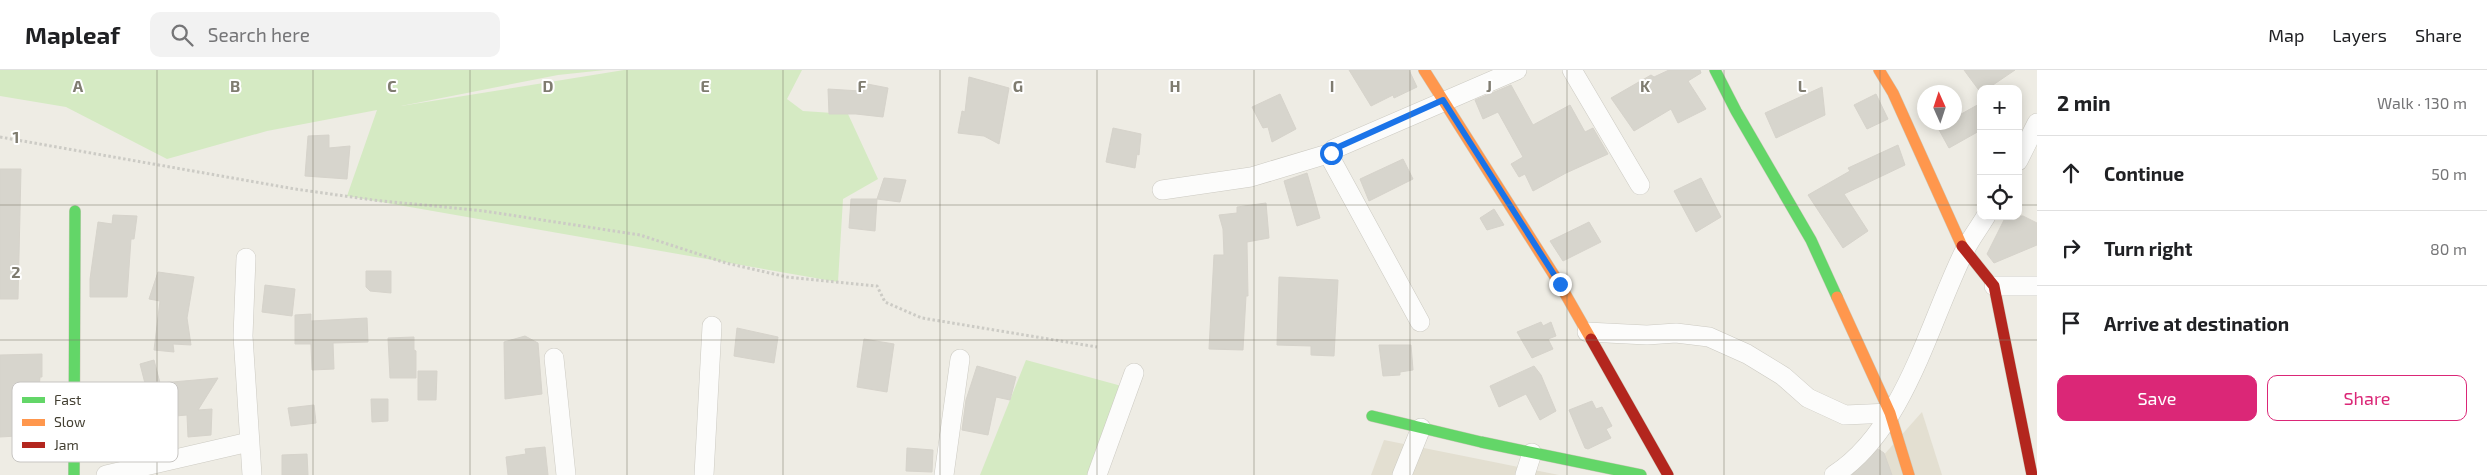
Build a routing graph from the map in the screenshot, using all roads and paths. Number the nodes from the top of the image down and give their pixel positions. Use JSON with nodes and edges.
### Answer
{"nodes":[{"id":1,"x":1424,"y":70,"type":"edge"},
{"id":2,"x":1517,"y":70,"type":"edge"},
{"id":3,"x":1572,"y":70,"type":"edge"},
{"id":4,"x":1715,"y":70,"type":"edge"},
{"id":5,"x":1879,"y":70,"type":"edge"},
{"id":6,"x":1443,"y":100,"type":"junction"},
{"id":7,"x":2037,"y":123,"type":"edge"},
{"id":8,"x":0,"y":137,"type":"edge"},
{"id":9,"x":1331,"y":153,"type":"junction"},
{"id":10,"x":2022,"y":153,"type":"edge"},
{"id":11,"x":1640,"y":185,"type":"dead end"},
{"id":12,"x":1162,"y":190,"type":"dead end"},
{"id":13,"x":75,"y":211,"type":"dead end"},
{"id":14,"x":1983,"y":220,"type":"edge"},
{"id":15,"x":1964,"y":250,"type":"junction"},
{"id":16,"x":246,"y":258,"type":"dead end"},
{"id":17,"x":1994,"y":286,"type":"junction"},
{"id":18,"x":2037,"y":286,"type":"edge"},
{"id":19,"x":1420,"y":322,"type":"dead end"},
{"id":20,"x":712,"y":326,"type":"dead end"},
{"id":21,"x":1587,"y":332,"type":"junction"},
{"id":22,"x":1097,"y":346,"type":"dead end"},
{"id":23,"x":554,"y":358,"type":"dead end"},
{"id":24,"x":960,"y":359,"type":"dead end"},
{"id":25,"x":1134,"y":372,"type":"dead end"},
{"id":26,"x":74,"y":382,"type":"edge"},
{"id":27,"x":1890,"y":413,"type":"junction"},
{"id":28,"x":1372,"y":416,"type":"dead end"},
{"id":29,"x":1421,"y":428,"type":"junction"},
{"id":30,"x":249,"y":442,"type":"junction"},
{"id":31,"x":1532,"y":453,"type":"junction"},
{"id":32,"x":178,"y":458,"type":"edge"},
{"id":33,"x":74,"y":462,"type":"edge"},
{"id":34,"x":162,"y":462,"type":"edge"},
{"id":35,"x":74,"y":475,"type":"edge"},
{"id":36,"x":106,"y":475,"type":"edge"},
{"id":37,"x":252,"y":475,"type":"edge"},
{"id":38,"x":566,"y":475,"type":"edge"},
{"id":39,"x":704,"y":475,"type":"edge"},
{"id":40,"x":944,"y":475,"type":"edge"},
{"id":41,"x":1097,"y":475,"type":"edge"},
{"id":42,"x":1402,"y":475,"type":"edge"},
{"id":43,"x":1525,"y":475,"type":"edge"},
{"id":44,"x":1640,"y":475,"type":"edge"},
{"id":45,"x":1668,"y":475,"type":"edge"},
{"id":46,"x":1834,"y":475,"type":"edge"},
{"id":47,"x":1909,"y":475,"type":"edge"},
{"id":48,"x":2032,"y":475,"type":"edge"}],
"edges":[{"from":1,"to":6,"type":"street"},
{"from":2,"to":6,"type":"street"},
{"from":3,"to":11,"type":"street"},
{"from":4,"to":27,"type":"street"},
{"from":5,"to":15,"type":"street"},
{"from":6,"to":9,"type":"street"},
{"from":6,"to":21,"type":"street"},
{"from":7,"to":10,"type":"street"},
{"from":8,"to":22,"type":"path"},
{"from":9,"to":12,"type":"street"},
{"from":9,"to":19,"type":"street"},
{"from":13,"to":26,"type":"street"},
{"from":14,"to":15,"type":"street"},
{"from":15,"to":17,"type":"street"},
{"from":15,"to":27,"type":"street"},
{"from":16,"to":30,"type":"street"},
{"from":17,"to":18,"type":"street"},
{"from":17,"to":48,"type":"street"},
{"from":20,"to":39,"type":"street"},
{"from":21,"to":27,"type":"street"},
{"from":21,"to":45,"type":"street"},
{"from":23,"to":38,"type":"street"},
{"from":24,"to":40,"type":"street"},
{"from":25,"to":41,"type":"street"},
{"from":27,"to":46,"type":"street"},
{"from":27,"to":47,"type":"street"},
{"from":28,"to":29,"type":"street"},
{"from":29,"to":31,"type":"street"},
{"from":29,"to":42,"type":"street"},
{"from":30,"to":32,"type":"street"},
{"from":30,"to":37,"type":"street"},
{"from":31,"to":43,"type":"street"},
{"from":31,"to":44,"type":"street"},
{"from":33,"to":35,"type":"street"},
{"from":34,"to":36,"type":"street"}]}
